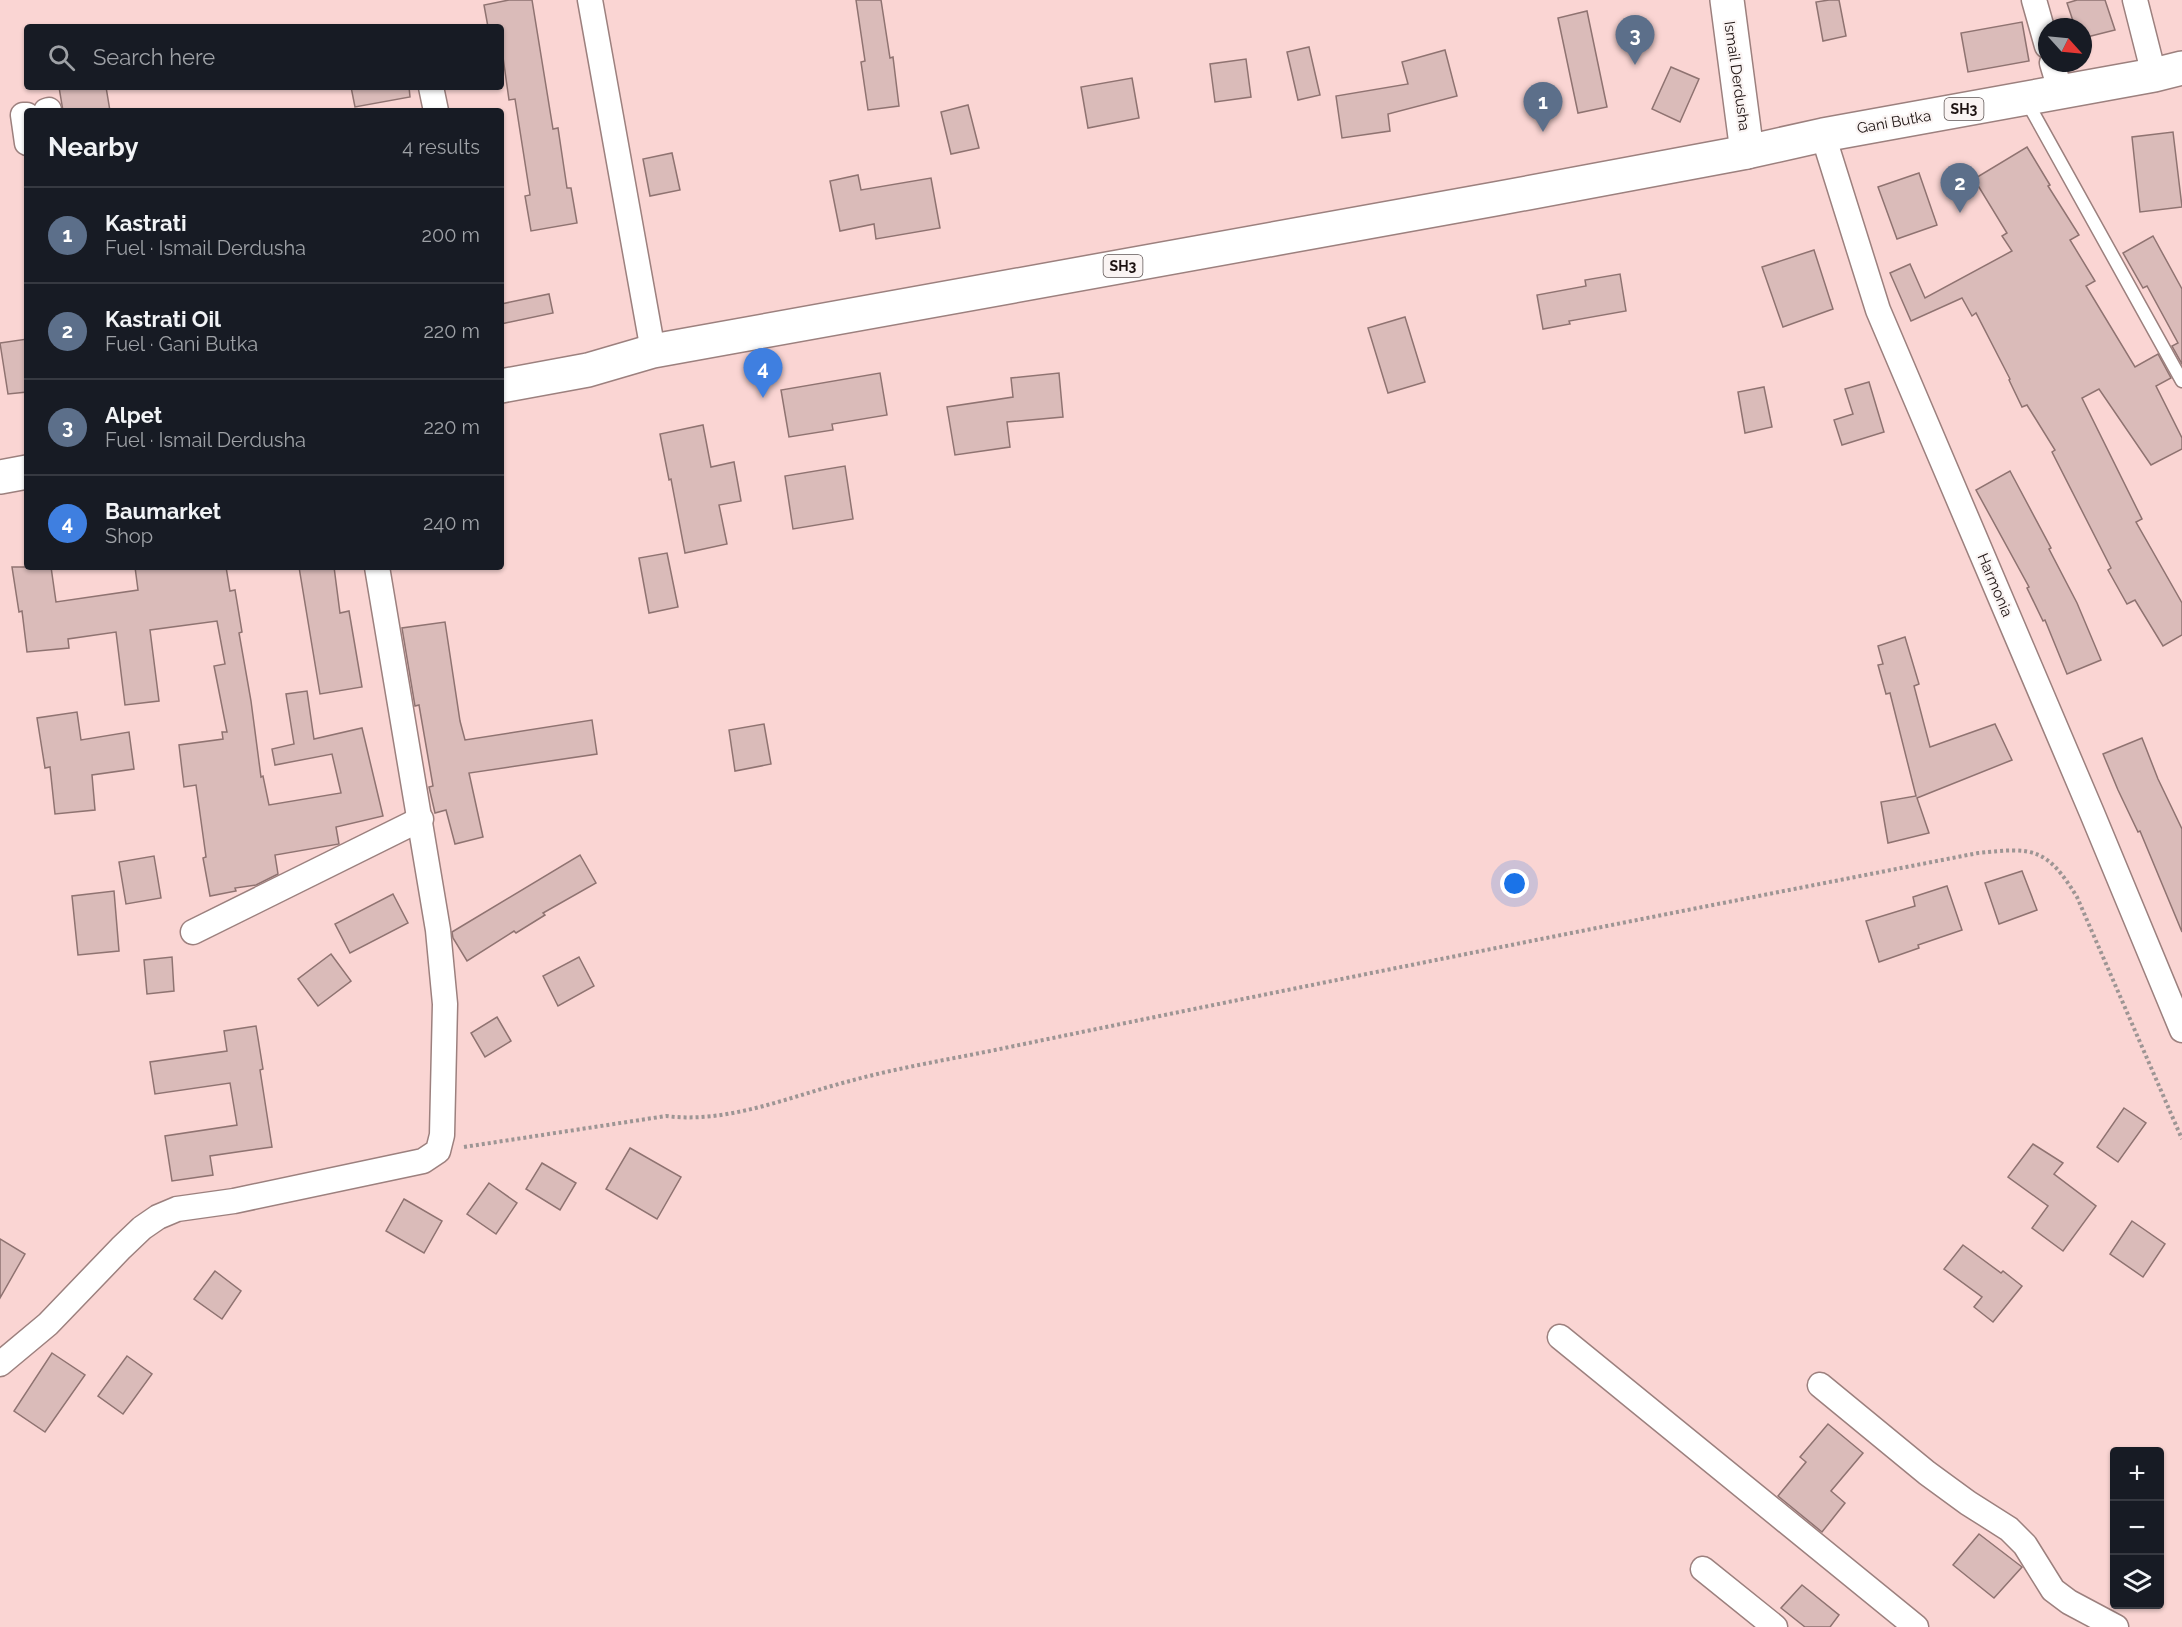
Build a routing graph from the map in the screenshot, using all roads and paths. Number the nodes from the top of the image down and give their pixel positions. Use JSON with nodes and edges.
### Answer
{"nodes":[{"id":1,"x":590,"y":0,"type":"edge"},
{"id":2,"x":1727,"y":0,"type":"edge"},
{"id":3,"x":2034,"y":0,"type":"edge"},
{"id":4,"x":2135,"y":0,"type":"edge"},
{"id":5,"x":2039,"y":18,"type":"edge"},
{"id":6,"x":2168,"y":71,"type":"edge"},
{"id":7,"x":2056,"y":78,"type":"edge"},
{"id":8,"x":432,"y":90,"type":"edge"},
{"id":9,"x":2025,"y":99,"type":"junction"},
{"id":10,"x":435,"y":108,"type":"edge"},
{"id":11,"x":1823,"y":135,"type":"junction"},
{"id":12,"x":1747,"y":152,"type":"junction"},
{"id":13,"x":653,"y":351,"type":"junction"},
{"id":14,"x":2182,"y":381,"type":"edge"},
{"id":15,"x":504,"y":385,"type":"edge"},
{"id":16,"x":24,"y":473,"type":"edge"},
{"id":17,"x":0,"y":477,"type":"edge"},
{"id":18,"x":378,"y":570,"type":"edge"},
{"id":19,"x":421,"y":819,"type":"junction"},
{"id":20,"x":193,"y":932,"type":"dead end"},
{"id":21,"x":2182,"y":1030,"type":"edge"},
{"id":22,"x":2182,"y":1139,"type":"edge"},
{"id":23,"x":438,"y":1151,"type":"junction"},
{"id":24,"x":1560,"y":1337,"type":"dead end"},
{"id":25,"x":0,"y":1364,"type":"edge"},
{"id":26,"x":1820,"y":1384,"type":"dead end"},
{"id":27,"x":1703,"y":1569,"type":"dead end"},
{"id":28,"x":1775,"y":1627,"type":"edge"},
{"id":29,"x":1916,"y":1627,"type":"edge"},
{"id":30,"x":2116,"y":1627,"type":"edge"}],
"edges":[{"from":1,"to":13,"type":"street"},
{"from":2,"to":12,"type":"main road","name":"Ismail Derdusha"},
{"from":3,"to":5,"type":"street"},
{"from":4,"to":6,"type":"street"},
{"from":6,"to":7,"type":"main road","name":"Gani Butka","number":"SH3"},
{"from":7,"to":9,"type":"main road","name":"Gani Butka","number":"SH3"},
{"from":8,"to":10,"type":"street"},
{"from":9,"to":11,"type":"main road","name":"Gani Butka","number":"SH3"},
{"from":9,"to":14,"type":"lane"},
{"from":11,"to":12,"type":"main road","name":"Gani Butka","number":"SH3"},
{"from":11,"to":21,"type":"street","name":"Harmonia"},
{"from":12,"to":13,"type":"main road","number":"SH3"},
{"from":13,"to":15,"type":"main road","number":"SH3"},
{"from":16,"to":17,"type":"main road"},
{"from":18,"to":19,"type":"street"},
{"from":19,"to":20,"type":"street"},
{"from":19,"to":23,"type":"street"},
{"from":22,"to":23,"type":"path"},
{"from":23,"to":25,"type":"street"},
{"from":24,"to":29,"type":"street"},
{"from":26,"to":30,"type":"street"},
{"from":27,"to":28,"type":"street"}]}
